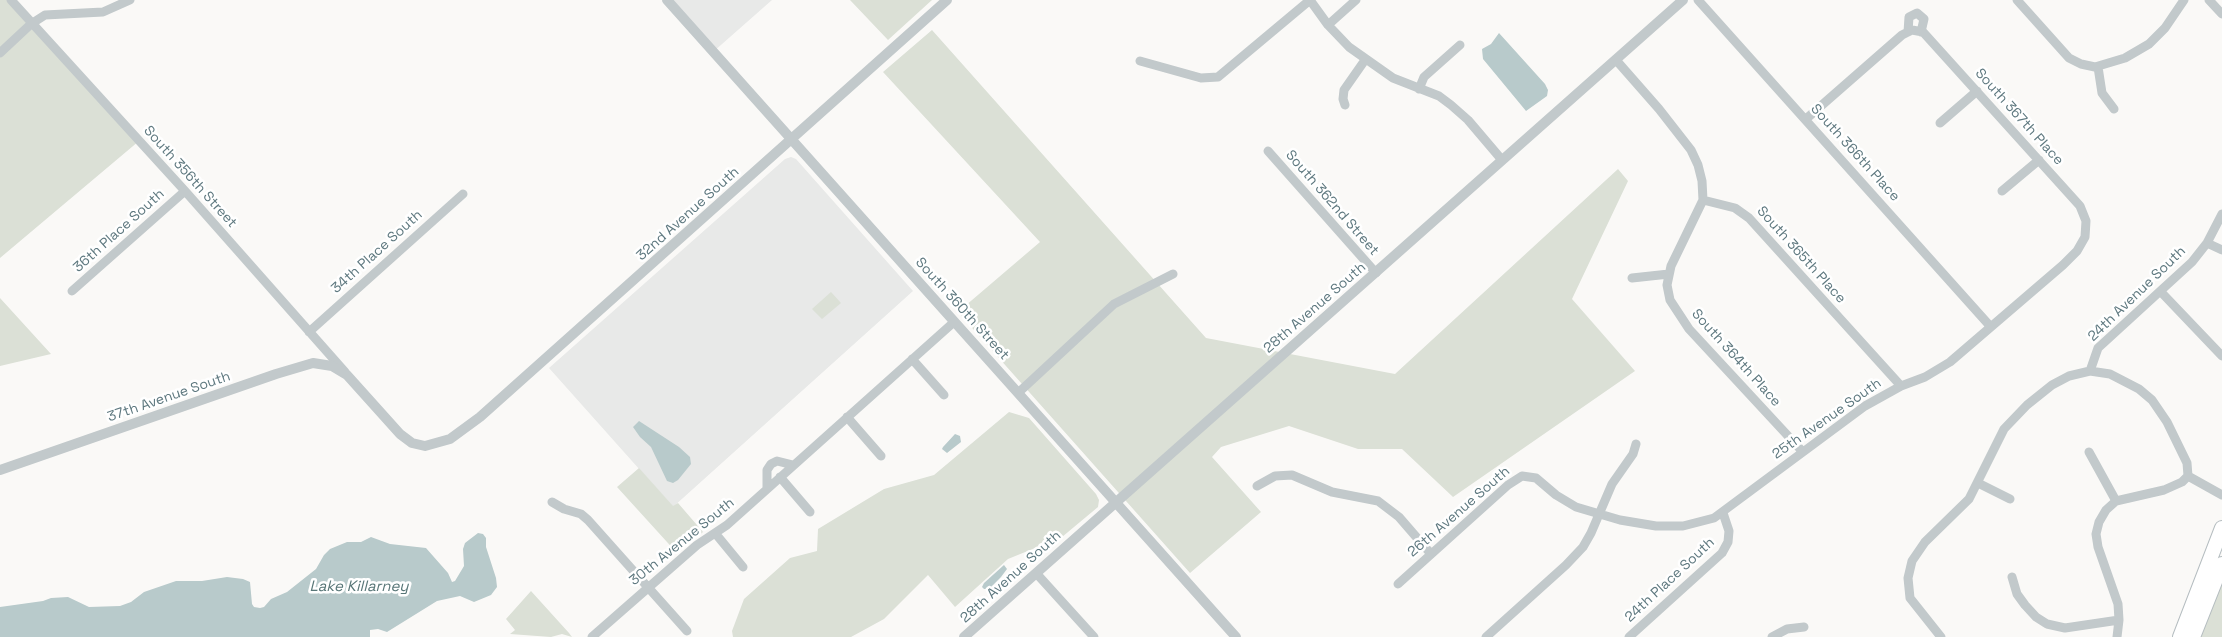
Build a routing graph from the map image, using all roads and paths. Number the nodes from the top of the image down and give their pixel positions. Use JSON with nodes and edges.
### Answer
{"nodes":[{"id":1,"x":11,"y":0,"type":"edge"},
{"id":2,"x":130,"y":0,"type":"edge"},
{"id":3,"x":667,"y":0,"type":"edge"},
{"id":4,"x":947,"y":0,"type":"edge"},
{"id":5,"x":1310,"y":0,"type":"edge"},
{"id":6,"x":1356,"y":0,"type":"edge"},
{"id":7,"x":1683,"y":0,"type":"edge"},
{"id":8,"x":1698,"y":0,"type":"edge"},
{"id":9,"x":2017,"y":0,"type":"edge"},
{"id":10,"x":2184,"y":0,"type":"edge"},
{"id":11,"x":2209,"y":0,"type":"edge"},
{"id":12,"x":2222,"y":14,"type":"edge"},
{"id":13,"x":31,"y":24,"type":"junction"},
{"id":14,"x":1328,"y":24,"type":"junction"},
{"id":15,"x":1460,"y":45,"type":"dead end"},
{"id":16,"x":0,"y":52,"type":"edge"},
{"id":17,"x":1365,"y":60,"type":"junction"},
{"id":18,"x":1616,"y":60,"type":"junction"},
{"id":19,"x":1140,"y":61,"type":"dead end"},
{"id":20,"x":2098,"y":67,"type":"junction"},
{"id":21,"x":1419,"y":89,"type":"junction"},
{"id":22,"x":1977,"y":92,"type":"junction"},
{"id":23,"x":1345,"y":105,"type":"dead end"},
{"id":24,"x":2114,"y":109,"type":"dead end"},
{"id":25,"x":1806,"y":119,"type":"junction"},
{"id":26,"x":1940,"y":124,"type":"dead end"},
{"id":27,"x":792,"y":140,"type":"junction"},
{"id":28,"x":1268,"y":151,"type":"dead end"},
{"id":29,"x":1502,"y":160,"type":"junction"},
{"id":30,"x":2039,"y":160,"type":"junction"},
{"id":31,"x":185,"y":191,"type":"junction"},
{"id":32,"x":2002,"y":191,"type":"dead end"},
{"id":33,"x":463,"y":194,"type":"dead end"},
{"id":34,"x":1703,"y":200,"type":"junction"},
{"id":35,"x":2222,"y":214,"type":"edge"},
{"id":36,"x":2085,"y":237,"type":"joint"},
{"id":37,"x":2208,"y":243,"type":"junction"},
{"id":38,"x":2222,"y":250,"type":"edge"},
{"id":39,"x":1376,"y":273,"type":"junction"},
{"id":40,"x":1173,"y":274,"type":"dead end"},
{"id":41,"x":1668,"y":274,"type":"junction"},
{"id":42,"x":1632,"y":278,"type":"dead end"},
{"id":43,"x":72,"y":291,"type":"dead end"},
{"id":44,"x":2161,"y":292,"type":"junction"},
{"id":45,"x":954,"y":322,"type":"junction"},
{"id":46,"x":1990,"y":326,"type":"junction"},
{"id":47,"x":309,"y":332,"type":"junction"},
{"id":48,"x":2222,"y":356,"type":"edge"},
{"id":49,"x":912,"y":359,"type":"junction"},
{"id":50,"x":2090,"y":371,"type":"junction"},
{"id":51,"x":347,"y":375,"type":"junction"},
{"id":52,"x":1901,"y":386,"type":"junction"},
{"id":53,"x":1018,"y":392,"type":"junction"},
{"id":54,"x":944,"y":395,"type":"dead end"},
{"id":55,"x":847,"y":417,"type":"junction"},
{"id":56,"x":1636,"y":444,"type":"dead end"},
{"id":57,"x":1802,"y":451,"type":"junction"},
{"id":58,"x":2090,"y":452,"type":"dead end"},
{"id":59,"x":881,"y":456,"type":"dead end"},
{"id":60,"x":793,"y":465,"type":"junction"},
{"id":61,"x":0,"y":470,"type":"edge"},
{"id":62,"x":2188,"y":476,"type":"junction"},
{"id":63,"x":780,"y":477,"type":"junction"},
{"id":64,"x":1540,"y":482,"type":"joint"},
{"id":65,"x":1978,"y":483,"type":"junction"},
{"id":66,"x":1257,"y":486,"type":"dead end"},
{"id":67,"x":767,"y":489,"type":"junction"},
{"id":68,"x":2222,"y":495,"type":"edge"},
{"id":69,"x":2010,"y":499,"type":"dead end"},
{"id":70,"x":2116,"y":501,"type":"junction"},
{"id":71,"x":552,"y":502,"type":"dead end"},
{"id":72,"x":1116,"y":502,"type":"junction"},
{"id":73,"x":810,"y":512,"type":"dead end"},
{"id":74,"x":1723,"y":513,"type":"junction"},
{"id":75,"x":1599,"y":515,"type":"junction"},
{"id":76,"x":2222,"y":528,"type":"edge"},
{"id":77,"x":715,"y":533,"type":"junction"},
{"id":78,"x":1431,"y":554,"type":"junction"},
{"id":79,"x":2222,"y":564,"type":"edge"},
{"id":80,"x":743,"y":567,"type":"dead end"},
{"id":81,"x":1036,"y":573,"type":"junction"},
{"id":82,"x":2012,"y":576,"type":"dead end"},
{"id":83,"x":1398,"y":584,"type":"dead end"},
{"id":84,"x":648,"y":587,"type":"junction"},
{"id":85,"x":2119,"y":620,"type":"junction"},
{"id":86,"x":1804,"y":627,"type":"dead end"},
{"id":87,"x":687,"y":632,"type":"dead end"},
{"id":88,"x":592,"y":637,"type":"edge"},
{"id":89,"x":964,"y":637,"type":"edge"},
{"id":90,"x":1094,"y":637,"type":"edge"},
{"id":91,"x":1236,"y":637,"type":"edge"},
{"id":92,"x":1486,"y":637,"type":"edge"},
{"id":93,"x":1629,"y":637,"type":"edge"},
{"id":94,"x":1772,"y":637,"type":"edge"},
{"id":95,"x":1941,"y":637,"type":"edge"},
{"id":96,"x":2117,"y":637,"type":"edge"},
{"id":97,"x":2180,"y":637,"type":"edge"},
{"id":98,"x":2193,"y":637,"type":"edge"}],
"edges":[{"from":1,"to":13,"type":"street","name":"South 356th Street"},
{"from":2,"to":13,"type":"street"},
{"from":3,"to":27,"type":"street","name":"South 360th Street"},
{"from":4,"to":27,"type":"street","name":"32nd Avenue South"},
{"from":5,"to":14,"type":"street"},
{"from":5,"to":19,"type":"street"},
{"from":6,"to":14,"type":"street"},
{"from":7,"to":18,"type":"street","name":"28th Avenue South"},
{"from":8,"to":25,"type":"street","name":"South 366th Place"},
{"from":9,"to":20,"type":"street"},
{"from":10,"to":20,"type":"street"},
{"from":11,"to":12,"type":"street"},
{"from":13,"to":16,"type":"street"},
{"from":13,"to":31,"type":"street","name":"South 356th Street"},
{"from":14,"to":17,"type":"street"},
{"from":15,"to":21,"type":"street"},
{"from":17,"to":21,"type":"street"},
{"from":17,"to":23,"type":"street"},
{"from":18,"to":29,"type":"street","name":"28th Avenue South"},
{"from":18,"to":34,"type":"street"},
{"from":20,"to":24,"type":"street"},
{"from":21,"to":29,"type":"street"},
{"from":22,"to":25,"type":"street","name":"South 367th Place"},
{"from":22,"to":26,"type":"street"},
{"from":22,"to":30,"type":"street","name":"South 367th Place"},
{"from":25,"to":46,"type":"street","name":"South 366th Place"},
{"from":27,"to":45,"type":"street","name":"South 360th Street"},
{"from":27,"to":51,"type":"street","name":"32nd Avenue South"},
{"from":28,"to":39,"type":"street","name":"South 362nd Street"},
{"from":29,"to":39,"type":"street","name":"28th Avenue South"},
{"from":30,"to":32,"type":"street"},
{"from":30,"to":36,"type":"street","name":"South 367th Place"},
{"from":31,"to":43,"type":"street","name":"36th Place South"},
{"from":31,"to":47,"type":"street","name":"South 356th Street"},
{"from":33,"to":47,"type":"street","name":"34th Place South"},
{"from":34,"to":41,"type":"street"},
{"from":34,"to":52,"type":"street","name":"South 365th Place"},
{"from":35,"to":37,"type":"street","name":"24th Avenue South"},
{"from":36,"to":46,"type":"street","name":"25th Avenue South"},
{"from":37,"to":38,"type":"street"},
{"from":37,"to":44,"type":"street","name":"24th Avenue South"},
{"from":39,"to":72,"type":"street","name":"28th Avenue South"},
{"from":40,"to":53,"type":"street"},
{"from":41,"to":42,"type":"street"},
{"from":41,"to":57,"type":"street","name":"South 364th Place"},
{"from":44,"to":48,"type":"street"},
{"from":44,"to":50,"type":"street","name":"24th Avenue South"},
{"from":45,"to":49,"type":"street","name":"30th Avenue South"},
{"from":45,"to":53,"type":"street","name":"South 360th Street"},
{"from":46,"to":52,"type":"street","name":"25th Avenue South"},
{"from":47,"to":51,"type":"street","name":"South 356th Street"},
{"from":49,"to":54,"type":"street"},
{"from":49,"to":55,"type":"street","name":"30th Avenue South"},
{"from":50,"to":62,"type":"street"},
{"from":50,"to":65,"type":"street"},
{"from":51,"to":61,"type":"street","name":"37th Avenue South"},
{"from":52,"to":57,"type":"street","name":"25th Avenue South"},
{"from":53,"to":72,"type":"street","name":"South 360th Street"},
{"from":55,"to":59,"type":"street"},
{"from":55,"to":60,"type":"street","name":"30th Avenue South"},
{"from":56,"to":75,"type":"street"},
{"from":57,"to":74,"type":"street","name":"25th Avenue South"},
{"from":58,"to":70,"type":"street"},
{"from":60,"to":63,"type":"street","name":"30th Avenue South"},
{"from":60,"to":67,"type":"street"},
{"from":62,"to":68,"type":"street"},
{"from":62,"to":70,"type":"street"},
{"from":63,"to":67,"type":"street","name":"30th Avenue South"},
{"from":63,"to":73,"type":"street"},
{"from":64,"to":75,"type":"street","name":"25th Avenue South"},
{"from":64,"to":78,"type":"street","name":"26th Avenue South"},
{"from":65,"to":69,"type":"street"},
{"from":65,"to":95,"type":"street"},
{"from":66,"to":78,"type":"street"},
{"from":67,"to":77,"type":"street","name":"30th Avenue South"},
{"from":70,"to":85,"type":"street"},
{"from":71,"to":84,"type":"street"},
{"from":72,"to":81,"type":"street","name":"28th Avenue South"},
{"from":72,"to":91,"type":"street","name":"South 360th Street"},
{"from":74,"to":75,"type":"street","name":"25th Avenue South"},
{"from":74,"to":93,"type":"street","name":"24th Place South"},
{"from":75,"to":92,"type":"street"},
{"from":76,"to":97,"type":"main road"},
{"from":77,"to":80,"type":"street"},
{"from":77,"to":84,"type":"street","name":"30th Avenue South"},
{"from":78,"to":83,"type":"street","name":"26th Avenue South"},
{"from":79,"to":98,"type":"main road"},
{"from":81,"to":89,"type":"street","name":"28th Avenue South"},
{"from":81,"to":90,"type":"street"},
{"from":82,"to":85,"type":"street"},
{"from":84,"to":87,"type":"street"},
{"from":84,"to":88,"type":"street","name":"30th Avenue South"},
{"from":85,"to":96,"type":"street"},
{"from":86,"to":94,"type":"street"}]}
